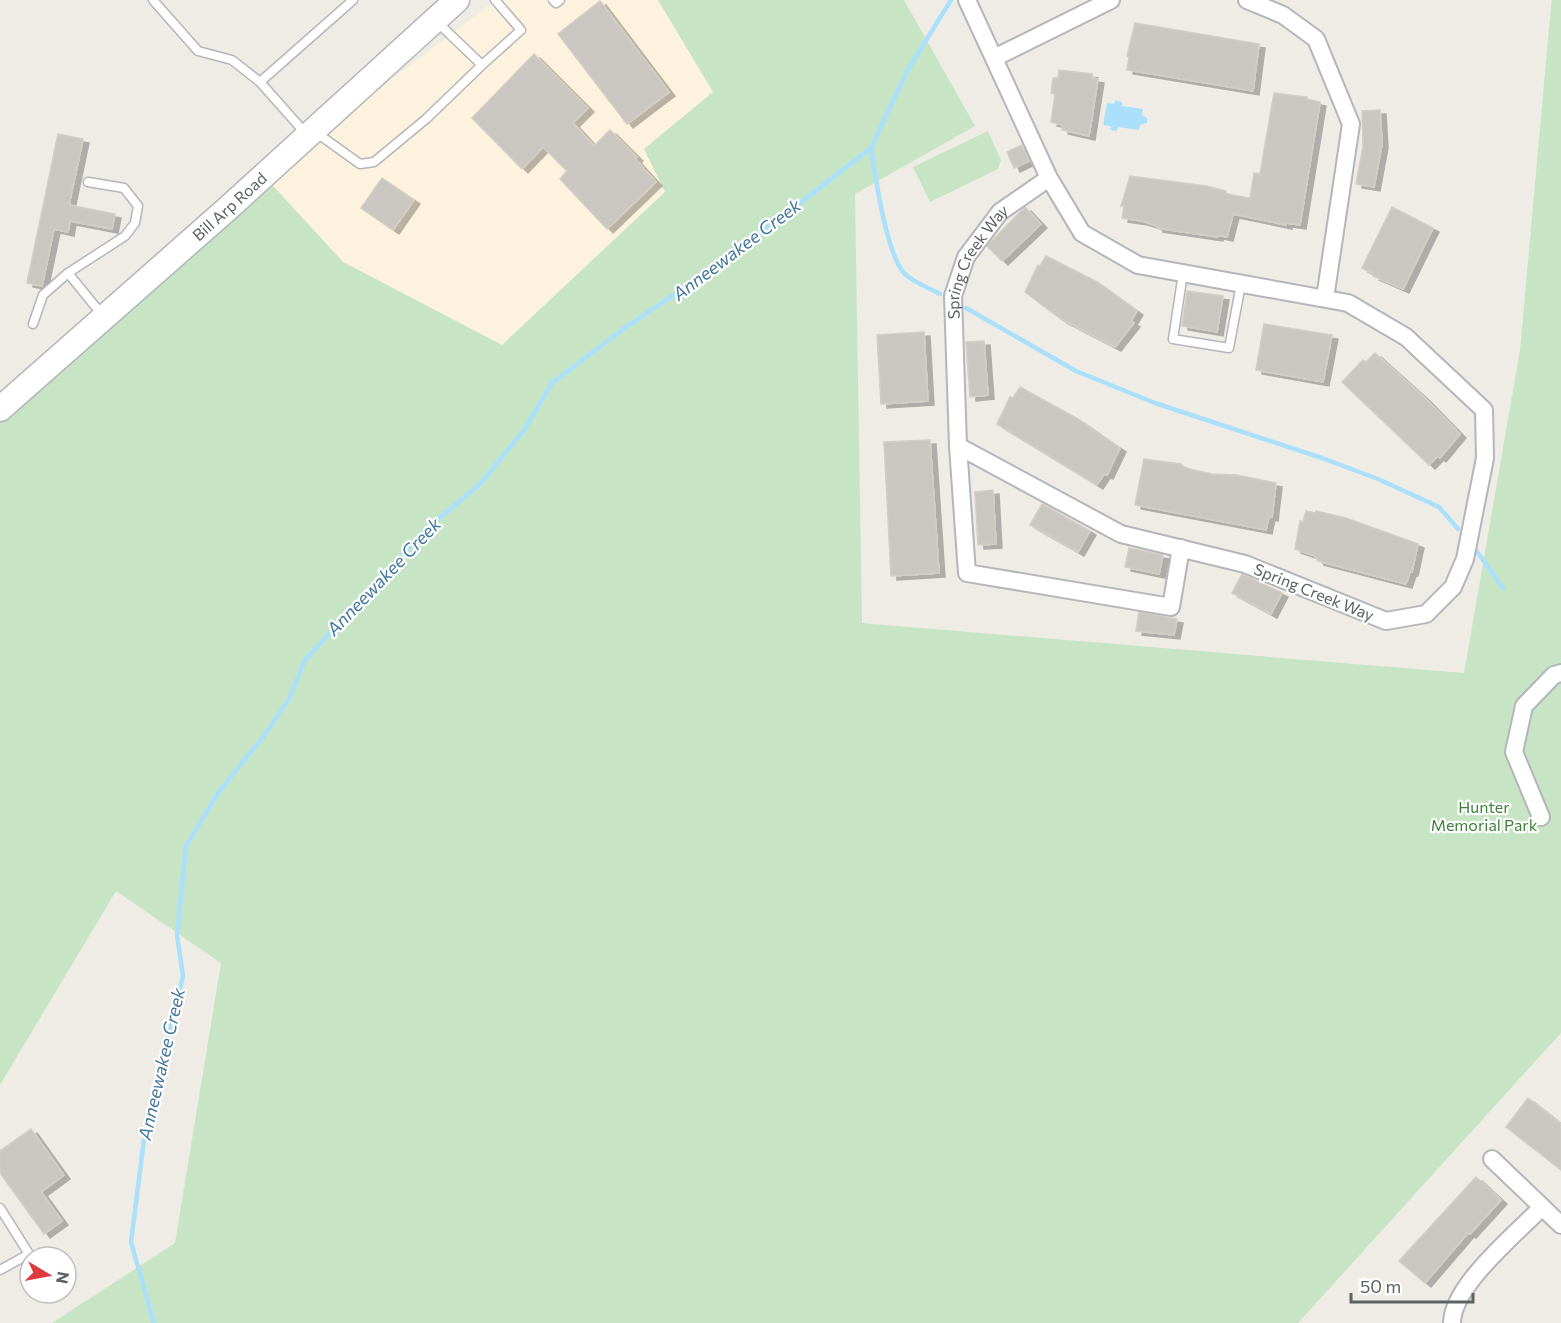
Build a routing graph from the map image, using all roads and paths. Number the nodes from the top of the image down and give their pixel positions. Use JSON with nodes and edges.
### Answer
{"nodes":[{"id":1,"x":153,"y":0,"type":"edge"},
{"id":2,"x":353,"y":0,"type":"edge"},
{"id":3,"x":457,"y":0,"type":"edge"},
{"id":4,"x":495,"y":0,"type":"edge"},
{"id":5,"x":553,"y":0,"type":"edge"},
{"id":6,"x":560,"y":0,"type":"edge"},
{"id":7,"x":967,"y":0,"type":"edge"},
{"id":8,"x":1111,"y":0,"type":"edge"},
{"id":9,"x":1247,"y":0,"type":"edge"},
{"id":10,"x":434,"y":19,"type":"junction"},
{"id":11,"x":996,"y":57,"type":"junction"},
{"id":12,"x":482,"y":66,"type":"junction"},
{"id":13,"x":260,"y":82,"type":"junction"},
{"id":14,"x":310,"y":133,"type":"junction"},
{"id":15,"x":1050,"y":178,"type":"junction"},
{"id":16,"x":88,"y":182,"type":"dead end"},
{"id":17,"x":68,"y":273,"type":"junction"},
{"id":18,"x":1183,"y":273,"type":"junction"},
{"id":19,"x":1241,"y":284,"type":"junction"},
{"id":20,"x":1325,"y":298,"type":"junction"},
{"id":21,"x":104,"y":316,"type":"junction"},
{"id":22,"x":33,"y":324,"type":"dead end"},
{"id":23,"x":9,"y":390,"type":"edge"},
{"id":24,"x":0,"y":409,"type":"edge"},
{"id":25,"x":958,"y":446,"type":"junction"},
{"id":26,"x":1181,"y":548,"type":"junction"},
{"id":27,"x":1561,"y":673,"type":"edge"},
{"id":28,"x":1541,"y":817,"type":"dead end"},
{"id":29,"x":1492,"y":1159,"type":"dead end"},
{"id":30,"x":1542,"y":1207,"type":"junction"},
{"id":31,"x":0,"y":1208,"type":"edge"},
{"id":32,"x":1561,"y":1225,"type":"edge"},
{"id":33,"x":0,"y":1270,"type":"edge"},
{"id":34,"x":1452,"y":1323,"type":"edge"}],
"edges":[{"from":1,"to":13,"type":"lane"},
{"from":2,"to":13,"type":"lane"},
{"from":3,"to":10,"type":"main road","name":"Bill Arp Road"},
{"from":4,"to":12,"type":"lane"},
{"from":5,"to":6,"type":"lane"},
{"from":7,"to":11,"type":"street","name":"Spring Creek Way"},
{"from":8,"to":11,"type":"street"},
{"from":9,"to":20,"type":"street"},
{"from":10,"to":12,"type":"lane"},
{"from":10,"to":14,"type":"main road","name":"Bill Arp Road"},
{"from":11,"to":15,"type":"street","name":"Spring Creek Way"},
{"from":12,"to":14,"type":"lane"},
{"from":13,"to":14,"type":"lane"},
{"from":14,"to":21,"type":"main road","name":"Bill Arp Road"},
{"from":15,"to":18,"type":"street","name":"Spring Creek Way"},
{"from":15,"to":25,"type":"street","name":"Spring Creek Way"},
{"from":16,"to":17,"type":"lane"},
{"from":17,"to":21,"type":"lane"},
{"from":17,"to":22,"type":"lane"},
{"from":18,"to":19,"type":"street","name":"Spring Creek Way"},
{"from":18,"to":19,"type":"lane"},
{"from":19,"to":20,"type":"street","name":"Spring Creek Way"},
{"from":20,"to":26,"type":"street","name":"Spring Creek Way"},
{"from":21,"to":23,"type":"main road","name":"Bill Arp Road"},
{"from":23,"to":24,"type":"main road","name":"Bill Arp Road"},
{"from":25,"to":26,"type":"street","name":"Spring Creek Way"},
{"from":25,"to":26,"type":"street","name":"Spring Creek Way"},
{"from":27,"to":28,"type":"street"},
{"from":29,"to":30,"type":"street"},
{"from":30,"to":32,"type":"street"},
{"from":30,"to":34,"type":"street"},
{"from":31,"to":33,"type":"lane"}]}
